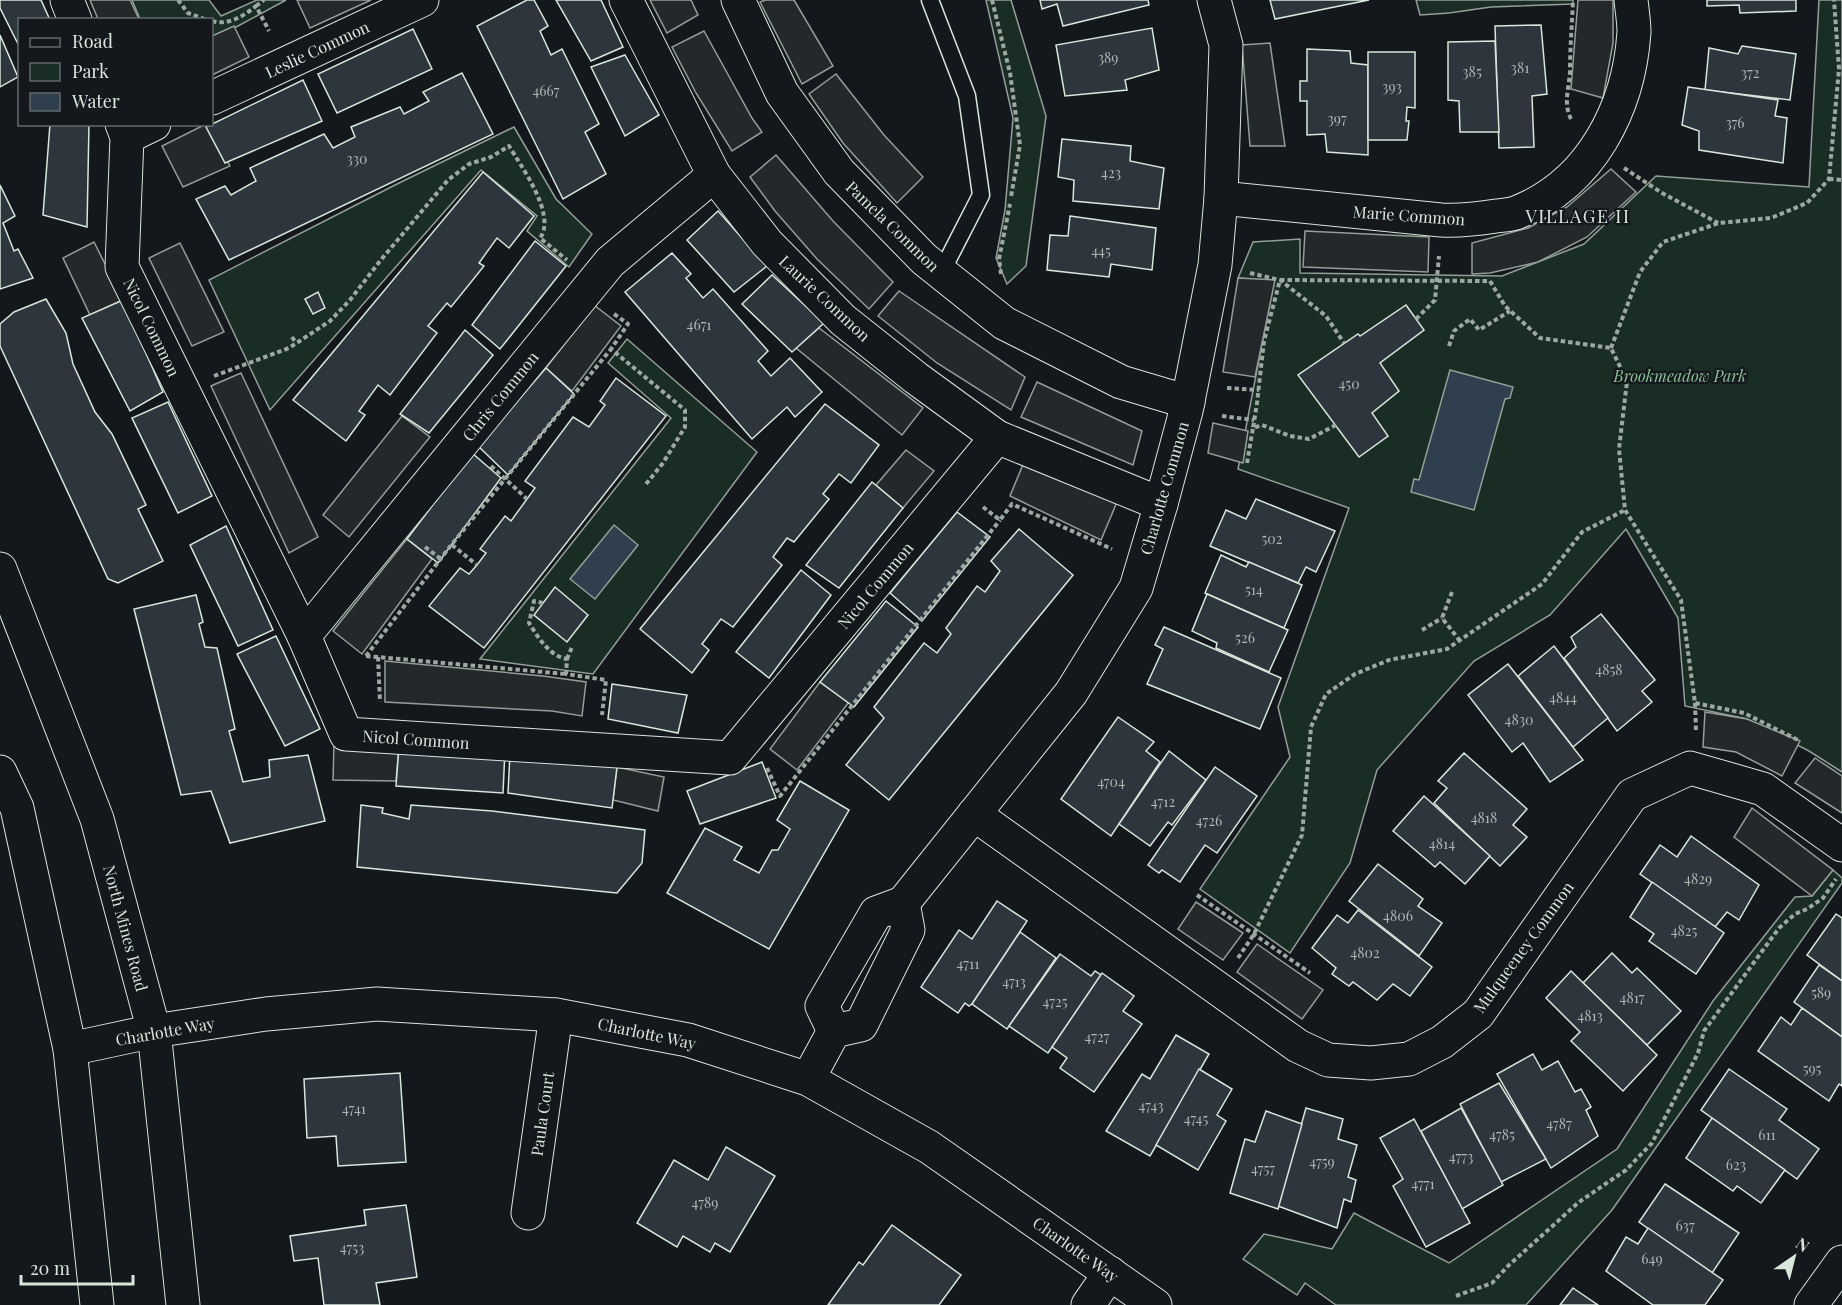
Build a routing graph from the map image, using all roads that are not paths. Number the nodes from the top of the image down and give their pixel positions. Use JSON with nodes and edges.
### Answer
{"nodes":[{"id":1,"x":67,"y":0,"type":"edge"},
{"id":2,"x":422,"y":0,"type":"edge"},
{"id":3,"x":626,"y":0,"type":"edge"},
{"id":4,"x":738,"y":0,"type":"edge"},
{"id":5,"x":930,"y":0,"type":"edge"},
{"id":6,"x":1214,"y":0,"type":"edge"},
{"id":7,"x":1631,"y":0,"type":"edge"},
{"id":8,"x":74,"y":18,"type":"edge"},
{"id":9,"x":213,"y":98,"type":"edge"},
{"id":10,"x":134,"y":129,"type":"edge"},
{"id":11,"x":714,"y":175,"type":"junction"},
{"id":12,"x":1221,"y":198,"type":"junction"},
{"id":13,"x":941,"y":273,"type":"junction"},
{"id":14,"x":1188,"y":402,"type":"junction"},
{"id":15,"x":997,"y":437,"type":"junction"},
{"id":16,"x":1161,"y":504,"type":"junction"},
{"id":17,"x":0,"y":569,"type":"edge"},
{"id":18,"x":304,"y":636,"type":"junction"},
{"id":19,"x":0,"y":772,"type":"edge"},
{"id":20,"x":974,"y":814,"type":"junction"},
{"id":21,"x":1842,"y":845,"type":"edge"},
{"id":22,"x":556,"y":1015,"type":"junction"},
{"id":23,"x":154,"y":1031,"type":"junction"},
{"id":24,"x":70,"y":1049,"type":"junction"},
{"id":25,"x":808,"y":1079,"type":"junction"},
{"id":26,"x":528,"y":1213,"type":"dead end"},
{"id":27,"x":1842,"y":1262,"type":"edge"},
{"id":28,"x":1110,"y":1273,"type":"junction"},
{"id":29,"x":97,"y":1305,"type":"edge"},
{"id":30,"x":183,"y":1305,"type":"edge"},
{"id":31,"x":1088,"y":1305,"type":"edge"},
{"id":32,"x":1155,"y":1305,"type":"edge"},
{"id":33,"x":1811,"y":1305,"type":"edge"}],
"edges":[{"from":1,"to":8,"type":"street"},
{"from":2,"to":9,"type":"street","name":"Leslie Common"},
{"from":3,"to":11,"type":"street","name":"Laurie Common"},
{"from":4,"to":13,"type":"street","name":"Pamela Common"},
{"from":5,"to":13,"type":"lane"},
{"from":6,"to":12,"type":"street","name":"Charlotte Common"},
{"from":7,"to":12,"type":"street","name":"Marie Common"},
{"from":10,"to":18,"type":"street","name":"Nicol Common"},
{"from":11,"to":15,"type":"street","name":"Laurie Common"},
{"from":11,"to":18,"type":"street","name":"Chris Common"},
{"from":12,"to":14,"type":"street","name":"Charlotte Common"},
{"from":13,"to":14,"type":"street","name":"Pamela Common"},
{"from":14,"to":16,"type":"street","name":"Charlotte Common"},
{"from":15,"to":16,"type":"street","name":"Laurie Common"},
{"from":15,"to":18,"type":"street","name":"Nicol Common"},
{"from":16,"to":20,"type":"street","name":"Charlotte Common"},
{"from":17,"to":23,"type":"street","name":"North Mines Road"},
{"from":19,"to":24,"type":"street"},
{"from":20,"to":21,"type":"street","name":"Mulqueeney Common"},
{"from":20,"to":25,"type":"street","name":"Charlotte Common"},
{"from":22,"to":23,"type":"street","name":"Charlotte Way"},
{"from":22,"to":25,"type":"street","name":"Charlotte Way"},
{"from":22,"to":26,"type":"street","name":"Paula Court"},
{"from":23,"to":24,"type":"street","name":"Charlotte Way"},
{"from":23,"to":30,"type":"street","name":"North Mines Road"},
{"from":24,"to":29,"type":"street"},
{"from":25,"to":28,"type":"street","name":"Charlotte Way"},
{"from":27,"to":33,"type":"street"},
{"from":28,"to":31,"type":"street"},
{"from":28,"to":32,"type":"street","name":"Charlotte Way"}]}
